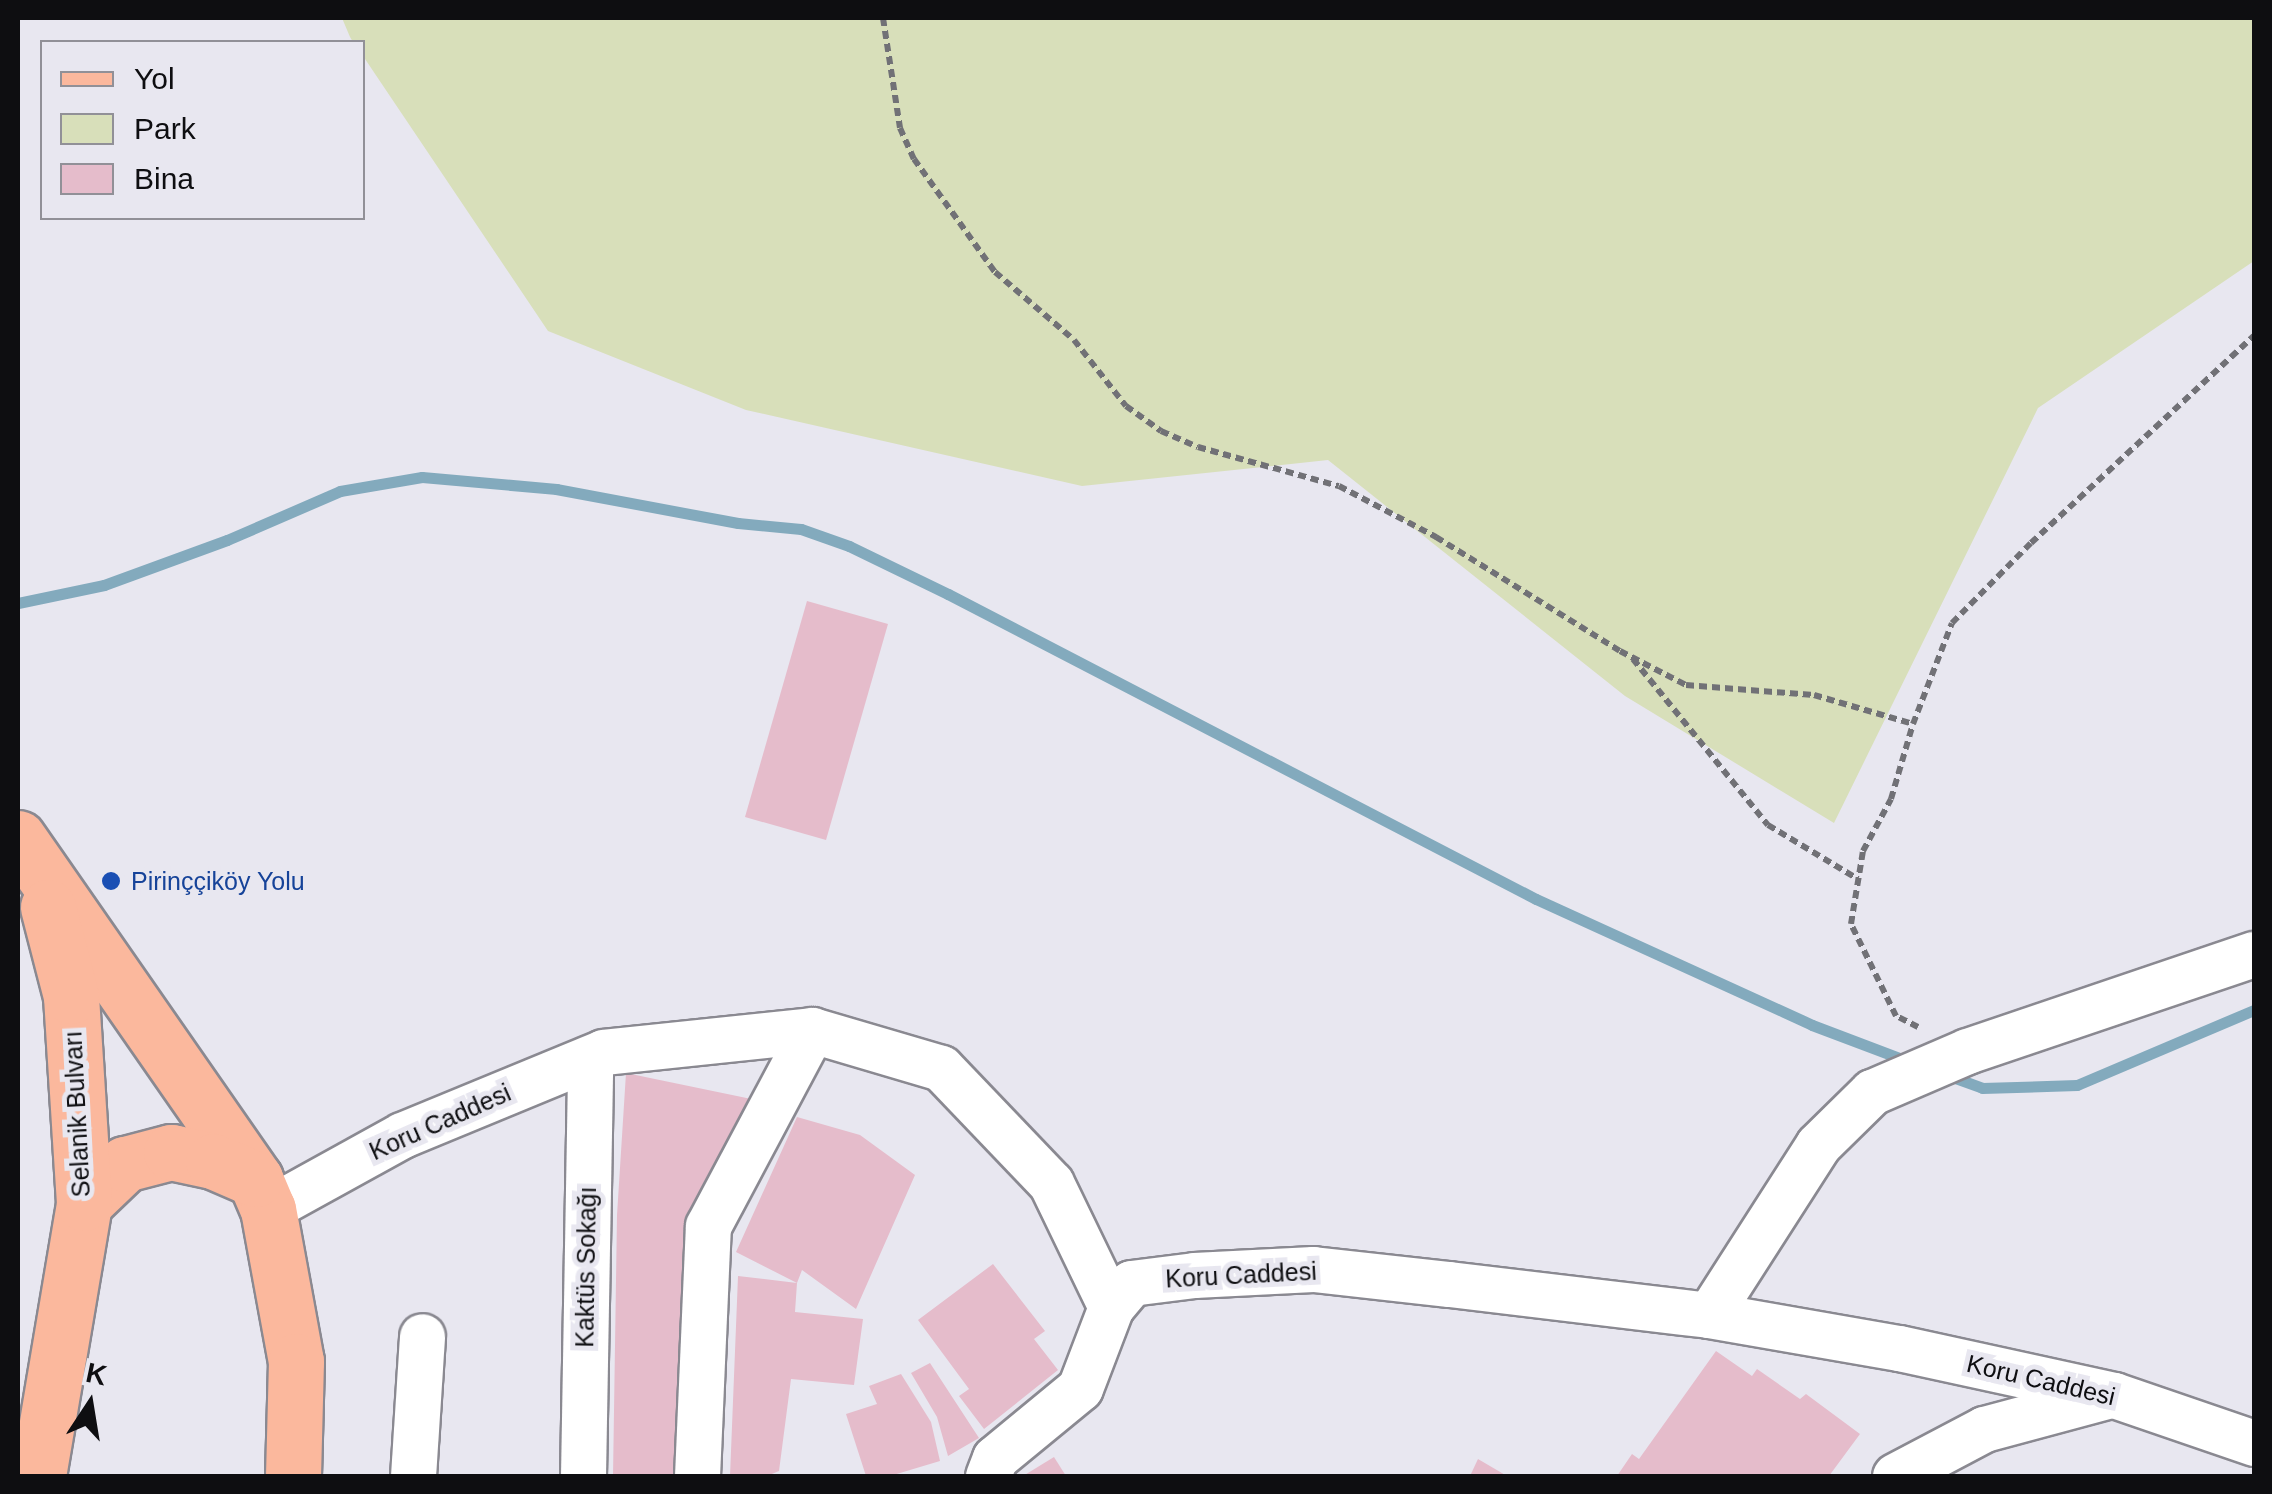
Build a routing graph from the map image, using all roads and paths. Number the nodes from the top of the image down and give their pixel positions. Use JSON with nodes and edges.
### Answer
{"nodes":[{"id":1,"x":883,"y":18,"type":"edge"},
{"id":2,"x":2254,"y":336,"type":"edge"},
{"id":3,"x":1631,"y":656,"type":"junction"},
{"id":4,"x":1912,"y":724,"type":"junction"},
{"id":5,"x":28,"y":855,"type":"edge"},
{"id":6,"x":1858,"y":879,"type":"junction"},
{"id":7,"x":2254,"y":954,"type":"edge"},
{"id":8,"x":812,"y":1030,"type":"junction"},
{"id":9,"x":1967,"y":1051,"type":"junction"},
{"id":10,"x":590,"y":1058,"type":"junction"},
{"id":11,"x":262,"y":1194,"type":"junction"},
{"id":12,"x":84,"y":1203,"type":"junction"},
{"id":13,"x":1110,"y":1307,"type":"junction"},
{"id":14,"x":1709,"y":1315,"type":"junction"},
{"id":15,"x":422,"y":1336,"type":"dead end"},
{"id":16,"x":2114,"y":1395,"type":"junction"},
{"id":17,"x":2254,"y":1443,"type":"edge"},
{"id":18,"x":38,"y":1476,"type":"edge"},
{"id":19,"x":293,"y":1476,"type":"edge"},
{"id":20,"x":413,"y":1476,"type":"edge"},
{"id":21,"x":583,"y":1476,"type":"edge"},
{"id":22,"x":697,"y":1476,"type":"edge"},
{"id":23,"x":988,"y":1476,"type":"edge"},
{"id":24,"x":1895,"y":1476,"type":"edge"}],
"edges":[{"from":1,"to":3,"type":"path"},
{"from":2,"to":4,"type":"path"},
{"from":3,"to":4,"type":"path"},
{"from":3,"to":6,"type":"path"},
{"from":4,"to":6,"type":"path"},
{"from":5,"to":11,"type":"main road"},
{"from":5,"to":12,"type":"main road","name":"Selanik Bulvarı"},
{"from":6,"to":9,"type":"path"},
{"from":7,"to":9,"type":"street"},
{"from":8,"to":10,"type":"street","name":"Koru Caddesi"},
{"from":8,"to":13,"type":"street","name":"Koru Caddesi"},
{"from":8,"to":22,"type":"street"},
{"from":9,"to":14,"type":"street"},
{"from":10,"to":11,"type":"street","name":"Koru Caddesi"},
{"from":10,"to":21,"type":"street","name":"Kaktüs Sokağı"},
{"from":11,"to":12,"type":"main road"},
{"from":11,"to":19,"type":"main road"},
{"from":12,"to":18,"type":"main road","name":"Selanik Bulvarı"},
{"from":13,"to":14,"type":"street","name":"Koru Caddesi"},
{"from":13,"to":23,"type":"street"},
{"from":14,"to":16,"type":"street","name":"Koru Caddesi"},
{"from":15,"to":20,"type":"street"},
{"from":16,"to":17,"type":"street","name":"Koru Caddesi"},
{"from":16,"to":24,"type":"street"}]}
